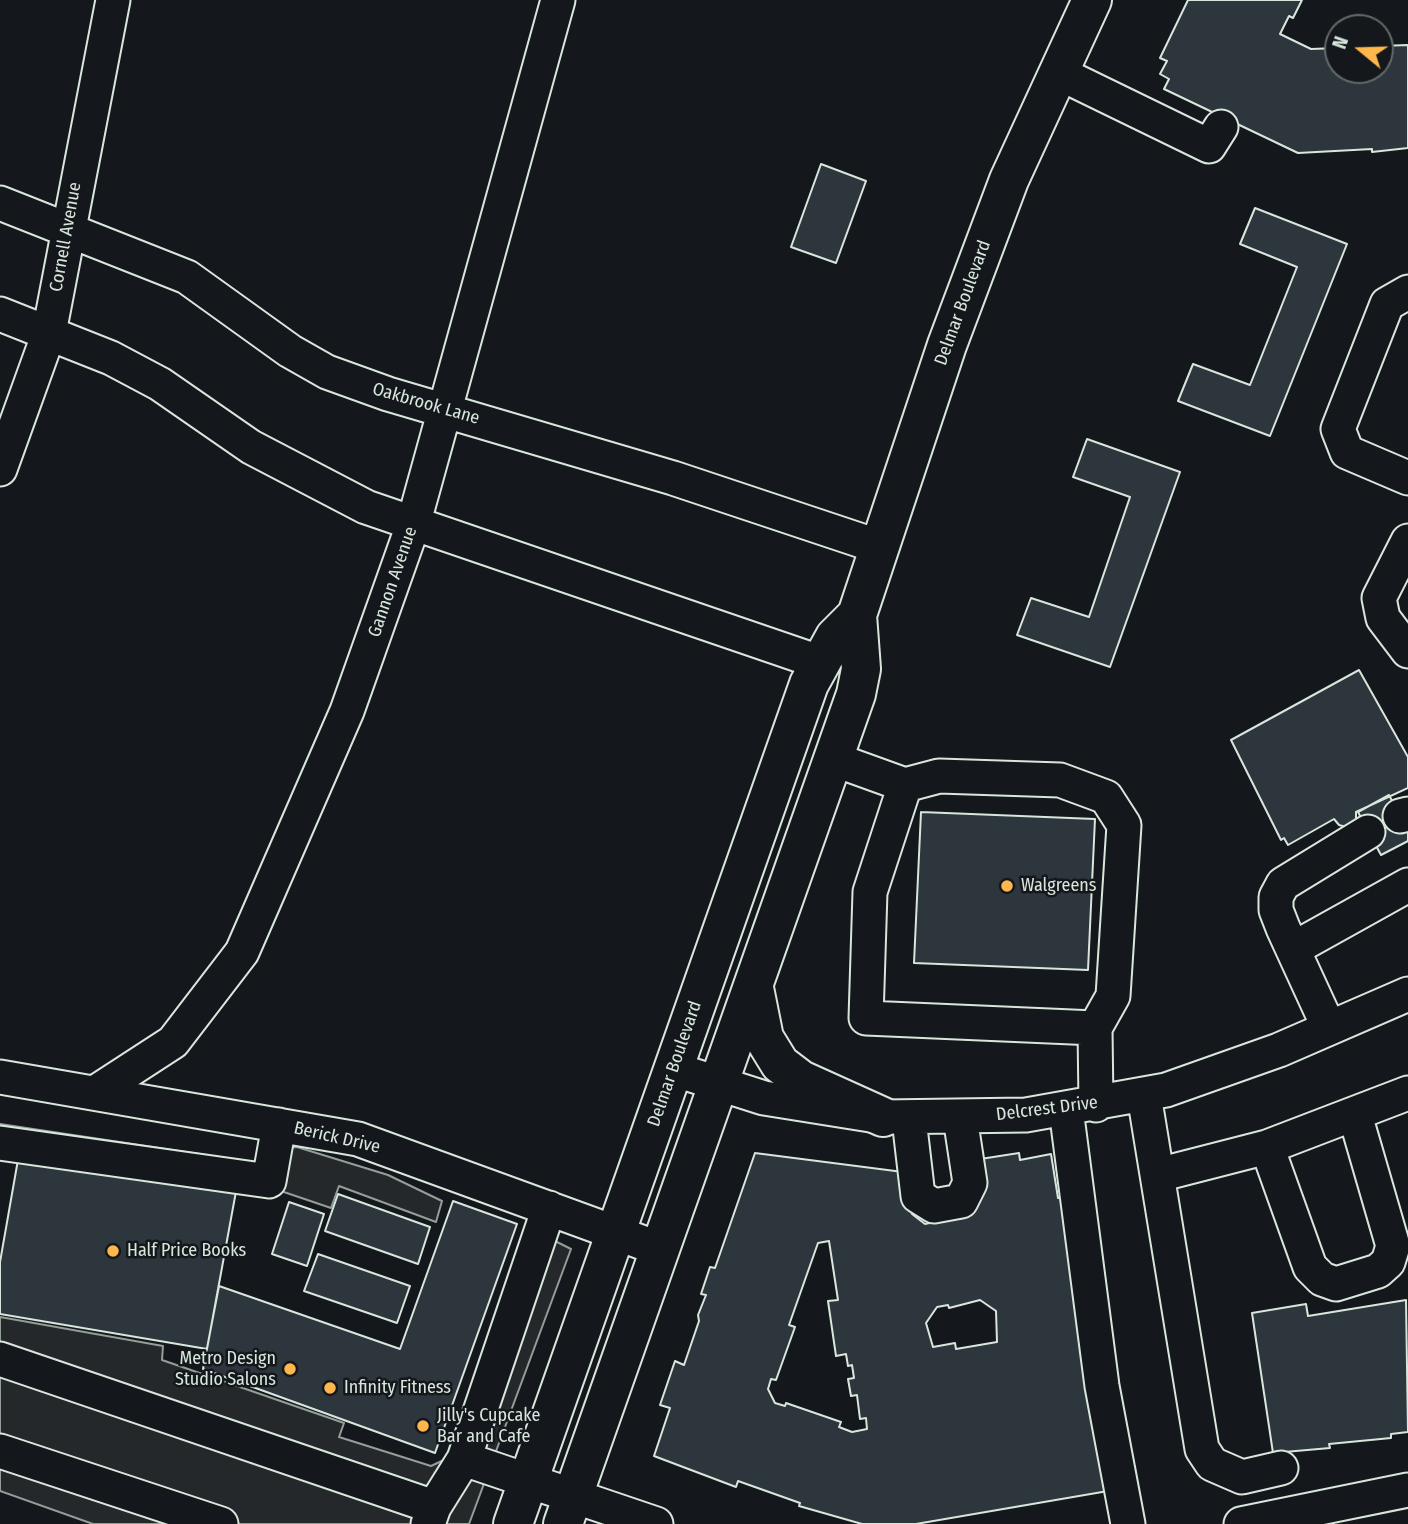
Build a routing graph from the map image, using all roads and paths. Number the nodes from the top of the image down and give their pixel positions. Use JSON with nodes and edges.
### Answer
{"nodes":[{"id":1,"x":113,"y":0,"type":"edge"},
{"id":2,"x":558,"y":0,"type":"edge"},
{"id":3,"x":1092,"y":0,"type":"edge"},
{"id":4,"x":1057,"y":72,"type":"junction"},
{"id":5,"x":1220,"y":127,"type":"dead end"},
{"id":6,"x":0,"y":203,"type":"edge"},
{"id":7,"x":67,"y":229,"type":"junction"},
{"id":8,"x":1408,"y":292,"type":"edge"},
{"id":9,"x":0,"y":314,"type":"edge"},
{"id":10,"x":49,"y":333,"type":"junction"},
{"id":11,"x":445,"y":409,"type":"junction"},
{"id":12,"x":0,"y":469,"type":"edge"},
{"id":13,"x":1408,"y":478,"type":"edge"},
{"id":14,"x":413,"y":525,"type":"junction"},
{"id":15,"x":1408,"y":541,"type":"edge"},
{"id":16,"x":880,"y":547,"type":"junction"},
{"id":17,"x":857,"y":615,"type":"junction"},
{"id":18,"x":1408,"y":651,"type":"edge"},
{"id":19,"x":818,"y":662,"type":"junction"},
{"id":20,"x":833,"y":759,"type":"junction"},
{"id":21,"x":905,"y":785,"type":"junction"},
{"id":22,"x":1368,"y":832,"type":"dead end"},
{"id":23,"x":1408,"y":885,"type":"edge"},
{"id":24,"x":1293,"y":949,"type":"junction"},
{"id":25,"x":754,"y":988,"type":"junction"},
{"id":26,"x":1408,"y":994,"type":"edge"},
{"id":27,"x":1095,"y":1028,"type":"junction"},
{"id":28,"x":1329,"y":1028,"type":"junction"},
{"id":29,"x":673,"y":1069,"type":"junction"},
{"id":30,"x":0,"y":1077,"type":"edge"},
{"id":31,"x":718,"y":1086,"type":"junction"},
{"id":32,"x":96,"y":1092,"type":"junction"},
{"id":33,"x":1408,"y":1093,"type":"edge"},
{"id":34,"x":1144,"y":1095,"type":"junction"},
{"id":35,"x":1081,"y":1107,"type":"junction"},
{"id":36,"x":1355,"y":1115,"type":"junction"},
{"id":37,"x":961,"y":1117,"type":"junction"},
{"id":38,"x":896,"y":1118,"type":"junction"},
{"id":39,"x":279,"y":1125,"type":"junction"},
{"id":40,"x":0,"y":1143,"type":"edge"},
{"id":41,"x":1267,"y":1147,"type":"junction"},
{"id":42,"x":1158,"y":1175,"type":"junction"},
{"id":43,"x":549,"y":1208,"type":"junction"},
{"id":44,"x":616,"y":1233,"type":"junction"},
{"id":45,"x":660,"y":1249,"type":"junction"},
{"id":46,"x":0,"y":1359,"type":"edge"},
{"id":47,"x":0,"y":1451,"type":"edge"},
{"id":48,"x":464,"y":1459,"type":"junction"},
{"id":49,"x":1281,"y":1468,"type":"dead end"},
{"id":50,"x":528,"y":1481,"type":"junction"},
{"id":51,"x":1408,"y":1490,"type":"edge"},
{"id":52,"x":568,"y":1511,"type":"edge"},
{"id":53,"x":431,"y":1515,"type":"edge"},
{"id":54,"x":221,"y":1524,"type":"edge"},
{"id":55,"x":513,"y":1524,"type":"edge"},
{"id":56,"x":656,"y":1524,"type":"edge"},
{"id":57,"x":1128,"y":1524,"type":"edge"},
{"id":58,"x":1241,"y":1524,"type":"edge"}],
"edges":[{"from":1,"to":7,"type":"street","name":"Cornell Avenue"},
{"from":2,"to":11,"type":"street","name":"Gannon Avenue"},
{"from":3,"to":4,"type":"main road","name":"Delmar Boulevard"},
{"from":4,"to":5,"type":"street"},
{"from":4,"to":16,"type":"main road","name":"Delmar Boulevard"},
{"from":6,"to":7,"type":"street","name":"Oakbrook Lane"},
{"from":7,"to":10,"type":"street","name":"Cornell Avenue"},
{"from":7,"to":11,"type":"street","name":"Oakbrook Lane"},
{"from":8,"to":13,"type":"street"},
{"from":9,"to":10,"type":"street"},
{"from":10,"to":12,"type":"street","name":"Cornell Avenue"},
{"from":10,"to":14,"type":"street"},
{"from":11,"to":14,"type":"street","name":"Gannon Avenue"},
{"from":11,"to":16,"type":"street","name":"Oakbrook Lane"},
{"from":14,"to":19,"type":"street"},
{"from":14,"to":32,"type":"street","name":"Gannon Avenue"},
{"from":15,"to":18,"type":"street"},
{"from":16,"to":17,"type":"main road","name":"Delmar Boulevard"},
{"from":17,"to":19,"type":"main road","name":"Delmar Boulevard"},
{"from":17,"to":20,"type":"main road","name":"Delmar Boulevard"},
{"from":19,"to":29,"type":"main road","name":"Delmar Boulevard"},
{"from":20,"to":21,"type":"street"},
{"from":20,"to":25,"type":"main road","name":"Delmar Boulevard"},
{"from":21,"to":27,"type":"street"},
{"from":21,"to":27,"type":"street"},
{"from":22,"to":24,"type":"street"},
{"from":23,"to":24,"type":"street"},
{"from":24,"to":28,"type":"street"},
{"from":25,"to":31,"type":"main road","name":"Delmar Boulevard"},
{"from":25,"to":38,"type":"main road"},
{"from":26,"to":28,"type":"street","name":"Delcrest Drive"},
{"from":27,"to":35,"type":"street"},
{"from":28,"to":34,"type":"street","name":"Delcrest Drive"},
{"from":29,"to":31,"type":"street","name":"Delcrest Drive"},
{"from":29,"to":44,"type":"main road","name":"Delmar Boulevard"},
{"from":30,"to":32,"type":"street","name":"Berick Drive"},
{"from":31,"to":38,"type":"street","name":"Delcrest Drive"},
{"from":31,"to":45,"type":"main road","name":"Delmar Boulevard"},
{"from":32,"to":39,"type":"street","name":"Berick Drive"},
{"from":33,"to":36,"type":"street"},
{"from":34,"to":35,"type":"street","name":"Delcrest Drive"},
{"from":34,"to":42,"type":"street"},
{"from":35,"to":37,"type":"street","name":"Delcrest Drive"},
{"from":35,"to":57,"type":"street"},
{"from":36,"to":41,"type":"street"},
{"from":36,"to":41,"type":"street"},
{"from":37,"to":38,"type":"street","name":"Delcrest Drive"},
{"from":37,"to":38,"type":"street"},
{"from":39,"to":40,"type":"street"},
{"from":39,"to":43,"type":"street","name":"Berick Drive"},
{"from":41,"to":42,"type":"street"},
{"from":42,"to":49,"type":"street"},
{"from":43,"to":44,"type":"street","name":"Berick Drive"},
{"from":43,"to":48,"type":"street"},
{"from":44,"to":45,"type":"street","name":"Berick Drive"},
{"from":44,"to":50,"type":"main road","name":"Delmar Boulevard"},
{"from":45,"to":52,"type":"main road","name":"Delmar Boulevard"},
{"from":46,"to":53,"type":"street"},
{"from":47,"to":54,"type":"street"},
{"from":48,"to":50,"type":"street"},
{"from":48,"to":53,"type":"street"},
{"from":50,"to":52,"type":"street"},
{"from":50,"to":55,"type":"main road","name":"Delmar Boulevard"},
{"from":51,"to":58,"type":"street"},
{"from":52,"to":56,"type":"street"}]}
